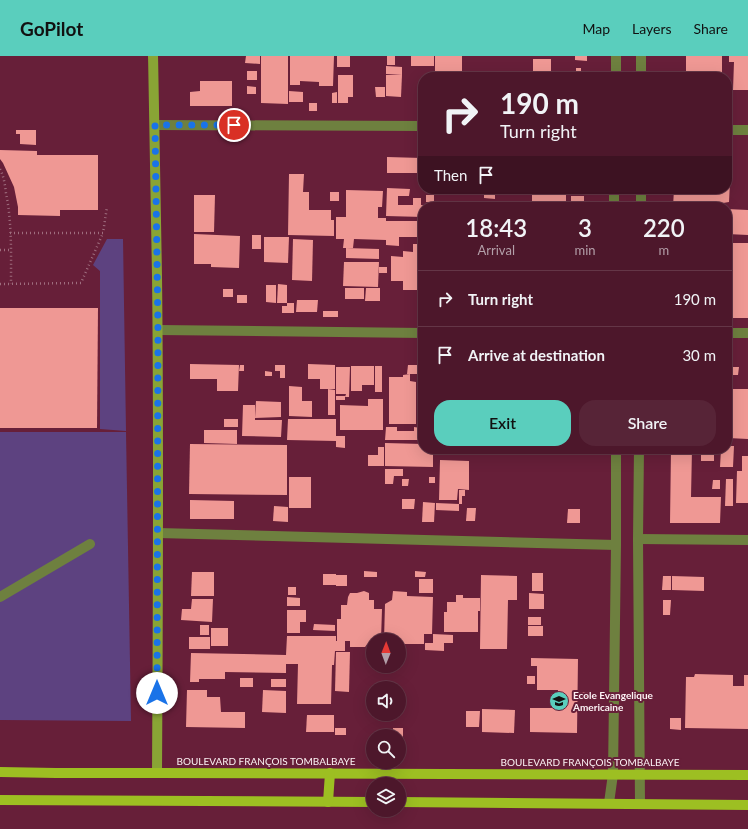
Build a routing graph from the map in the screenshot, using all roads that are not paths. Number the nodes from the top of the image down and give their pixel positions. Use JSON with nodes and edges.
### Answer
{"nodes":[{"id":1,"x":152,"y":56,"type":"edge"},
{"id":2,"x":616,"y":56,"type":"edge"},
{"id":3,"x":641,"y":56,"type":"edge"},
{"id":4,"x":616,"y":72,"type":"edge"},
{"id":5,"x":641,"y":72,"type":"edge"},
{"id":6,"x":155,"y":125,"type":"junction"},
{"id":7,"x":418,"y":126,"type":"edge"},
{"id":8,"x":732,"y":130,"type":"edge"},
{"id":9,"x":748,"y":130,"type":"edge"},
{"id":10,"x":158,"y":330,"type":"junction"},
{"id":11,"x":418,"y":333,"type":"edge"},
{"id":12,"x":732,"y":333,"type":"edge"},
{"id":13,"x":748,"y":333,"type":"edge"},
{"id":14,"x":616,"y":454,"type":"edge"},
{"id":15,"x":639,"y":454,"type":"edge"},
{"id":16,"x":158,"y":533,"type":"junction"},
{"id":17,"x":638,"y":539,"type":"junction"},
{"id":18,"x":748,"y":540,"type":"edge"},
{"id":19,"x":90,"y":544,"type":"dead end"},
{"id":20,"x":616,"y":545,"type":"junction"},
{"id":21,"x":0,"y":597,"type":"edge"},
{"id":22,"x":0,"y":772,"type":"edge"},
{"id":23,"x":157,"y":772,"type":"junction"},
{"id":24,"x":330,"y":773,"type":"junction"},
{"id":25,"x":613,"y":774,"type":"junction"},
{"id":26,"x":639,"y":774,"type":"junction"},
{"id":27,"x":748,"y":775,"type":"edge"},
{"id":28,"x":0,"y":800,"type":"edge"},
{"id":29,"x":328,"y":802,"type":"junction"},
{"id":30,"x":366,"y":802,"type":"edge"},
{"id":31,"x":406,"y":802,"type":"edge"},
{"id":32,"x":610,"y":803,"type":"junction"},
{"id":33,"x":640,"y":804,"type":"junction"},
{"id":34,"x":748,"y":804,"type":"edge"}],
"edges":[{"from":1,"to":6,"type":"street"},
{"from":2,"to":4,"type":"street"},
{"from":3,"to":5,"type":"street"},
{"from":6,"to":7,"type":"street"},
{"from":6,"to":10,"type":"street"},
{"from":8,"to":9,"type":"street"},
{"from":10,"to":11,"type":"street"},
{"from":10,"to":16,"type":"street"},
{"from":12,"to":13,"type":"street"},
{"from":14,"to":20,"type":"street"},
{"from":15,"to":17,"type":"street"},
{"from":16,"to":20,"type":"street"},
{"from":16,"to":23,"type":"street"},
{"from":17,"to":18,"type":"street"},
{"from":17,"to":26,"type":"street"},
{"from":19,"to":21,"type":"street"},
{"from":20,"to":25,"type":"street"},
{"from":22,"to":23,"type":"main road","name":"BOULEVARD FRANÇOIS TOMBALBAYE"},
{"from":23,"to":24,"type":"main road","name":"BOULEVARD FRANÇOIS TOMBALBAYE"},
{"from":24,"to":25,"type":"main road","name":"BOULEVARD FRANÇOIS TOMBALBAYE"},
{"from":24,"to":29,"type":"main road"},
{"from":25,"to":26,"type":"main road","name":"BOULEVARD FRANÇOIS TOMBALBAYE"},
{"from":25,"to":32,"type":"street"},
{"from":26,"to":27,"type":"main road","name":"BOULEVARD FRANÇOIS TOMBALBAYE"},
{"from":26,"to":33,"type":"street"},
{"from":28,"to":29,"type":"main road"},
{"from":29,"to":30,"type":"main road"},
{"from":31,"to":32,"type":"main road"},
{"from":32,"to":33,"type":"main road"},
{"from":33,"to":34,"type":"main road"}]}
